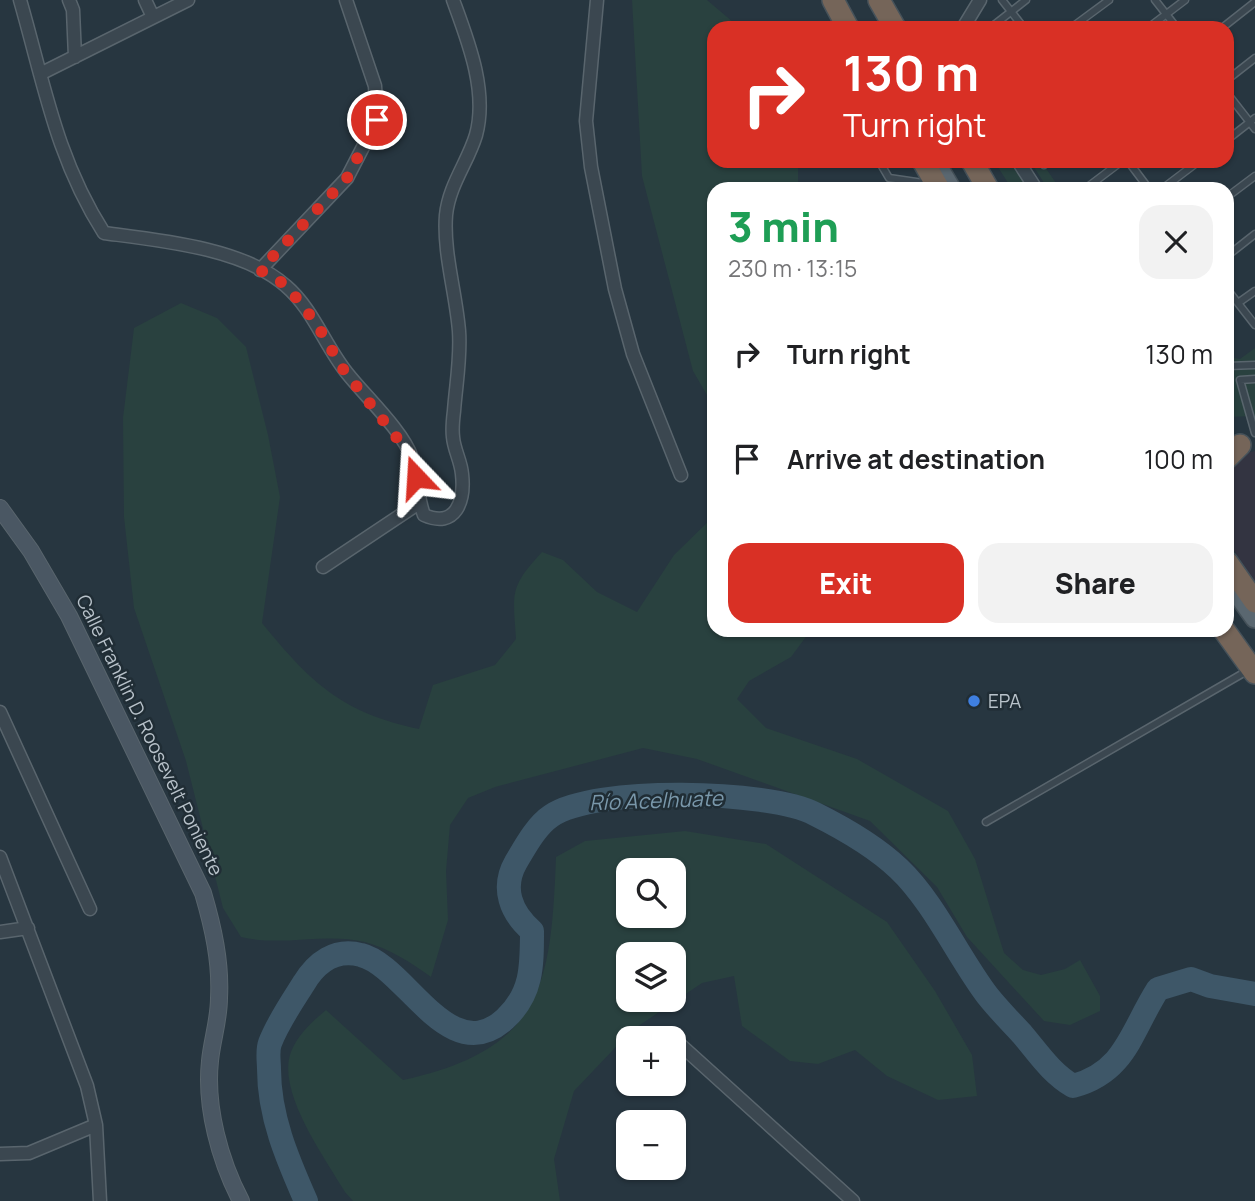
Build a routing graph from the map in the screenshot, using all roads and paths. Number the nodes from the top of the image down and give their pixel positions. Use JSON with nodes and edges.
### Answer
{"nodes":[{"id":1,"x":20,"y":0,"type":"edge"},
{"id":2,"x":69,"y":0,"type":"edge"},
{"id":3,"x":145,"y":0,"type":"edge"},
{"id":4,"x":188,"y":0,"type":"edge"},
{"id":5,"x":346,"y":0,"type":"edge"},
{"id":6,"x":453,"y":0,"type":"edge"},
{"id":7,"x":597,"y":0,"type":"edge"},
{"id":8,"x":833,"y":0,"type":"edge"},
{"id":9,"x":842,"y":0,"type":"edge"},
{"id":10,"x":980,"y":0,"type":"edge"},
{"id":11,"x":1002,"y":0,"type":"edge"},
{"id":12,"x":1027,"y":0,"type":"edge"},
{"id":13,"x":1109,"y":0,"type":"edge"},
{"id":14,"x":1155,"y":0,"type":"edge"},
{"id":15,"x":1185,"y":0,"type":"edge"},
{"id":16,"x":1255,"y":2,"type":"edge"},
{"id":17,"x":1011,"y":12,"type":"junction"},
{"id":18,"x":1166,"y":14,"type":"junction"},
{"id":19,"x":152,"y":15,"type":"junction"},
{"id":20,"x":844,"y":21,"type":"edge"},
{"id":21,"x":854,"y":21,"type":"edge"},
{"id":22,"x":967,"y":21,"type":"edge"},
{"id":23,"x":999,"y":21,"type":"edge"},
{"id":24,"x":1018,"y":21,"type":"edge"},
{"id":25,"x":1080,"y":21,"type":"edge"},
{"id":26,"x":1157,"y":21,"type":"edge"},
{"id":27,"x":1172,"y":21,"type":"edge"},
{"id":28,"x":1231,"y":21,"type":"edge"},
{"id":29,"x":75,"y":57,"type":"junction"},
{"id":30,"x":1255,"y":58,"type":"edge"},
{"id":31,"x":40,"y":74,"type":"junction"},
{"id":32,"x":1234,"y":74,"type":"edge"},
{"id":33,"x":1234,"y":101,"type":"edge"},
{"id":34,"x":1252,"y":120,"type":"edge"},
{"id":35,"x":1255,"y":129,"type":"edge"},
{"id":36,"x":1234,"y":134,"type":"edge"},
{"id":37,"x":883,"y":168,"type":"edge"},
{"id":38,"x":1113,"y":168,"type":"edge"},
{"id":39,"x":1190,"y":168,"type":"edge"},
{"id":40,"x":1255,"y":176,"type":"edge"},
{"id":41,"x":911,"y":181,"type":"joint"},
{"id":42,"x":915,"y":182,"type":"edge"},
{"id":43,"x":1094,"y":182,"type":"edge"},
{"id":44,"x":1171,"y":182,"type":"edge"},
{"id":45,"x":1234,"y":192,"type":"edge"},
{"id":46,"x":1255,"y":234,"type":"edge"},
{"id":47,"x":1234,"y":250,"type":"edge"},
{"id":48,"x":260,"y":270,"type":"junction"},
{"id":49,"x":1255,"y":291,"type":"edge"},
{"id":50,"x":1234,"y":298,"type":"edge"},
{"id":51,"x":1238,"y":303,"type":"junction"},
{"id":52,"x":1255,"y":325,"type":"edge"},
{"id":53,"x":1255,"y":365,"type":"edge"},
{"id":54,"x":1234,"y":366,"type":"edge"},
{"id":55,"x":1255,"y":379,"type":"edge"},
{"id":56,"x":1238,"y":444,"type":"edge"},
{"id":57,"x":681,"y":475,"type":"dead end"},
{"id":58,"x":419,"y":503,"type":"junction"},
{"id":59,"x":0,"y":508,"type":"edge"},
{"id":60,"x":323,"y":567,"type":"dead end"},
{"id":61,"x":1234,"y":572,"type":"edge"},
{"id":62,"x":1234,"y":588,"type":"edge"},
{"id":63,"x":1255,"y":603,"type":"edge"},
{"id":64,"x":1255,"y":618,"type":"edge"},
{"id":65,"x":1234,"y":630,"type":"edge"},
{"id":66,"x":1230,"y":637,"type":"edge"},
{"id":67,"x":1254,"y":666,"type":"edge"},
{"id":68,"x":0,"y":712,"type":"edge"},
{"id":69,"x":986,"y":822,"type":"dead end"},
{"id":70,"x":0,"y":857,"type":"edge"},
{"id":71,"x":90,"y":909,"type":"dead end"},
{"id":72,"x":28,"y":928,"type":"junction"},
{"id":73,"x":0,"y":932,"type":"edge"},
{"id":74,"x":686,"y":1051,"type":"edge"},
{"id":75,"x":96,"y":1125,"type":"junction"},
{"id":76,"x":0,"y":1154,"type":"edge"},
{"id":77,"x":100,"y":1201,"type":"edge"},
{"id":78,"x":241,"y":1201,"type":"edge"},
{"id":79,"x":853,"y":1201,"type":"edge"}],
"edges":[{"from":1,"to":31,"type":"street"},
{"from":2,"to":29,"type":"street"},
{"from":3,"to":19,"type":"street"},
{"from":4,"to":19,"type":"street"},
{"from":5,"to":48,"type":"street"},
{"from":6,"to":58,"type":"street"},
{"from":7,"to":57,"type":"street"},
{"from":8,"to":20,"type":"highway"},
{"from":9,"to":21,"type":"main road"},
{"from":10,"to":22,"type":"street"},
{"from":11,"to":17,"type":"lane"},
{"from":12,"to":17,"type":"lane"},
{"from":13,"to":25,"type":"lane"},
{"from":14,"to":18,"type":"lane"},
{"from":15,"to":18,"type":"lane"},
{"from":16,"to":28,"type":"lane"},
{"from":17,"to":23,"type":"lane"},
{"from":17,"to":24,"type":"lane"},
{"from":18,"to":26,"type":"lane"},
{"from":18,"to":27,"type":"lane"},
{"from":19,"to":29,"type":"street"},
{"from":29,"to":31,"type":"street"},
{"from":30,"to":32,"type":"lane"},
{"from":31,"to":48,"type":"street"},
{"from":33,"to":34,"type":"lane"},
{"from":34,"to":35,"type":"lane"},
{"from":34,"to":36,"type":"lane"},
{"from":37,"to":41,"type":"lane"},
{"from":38,"to":43,"type":"lane"},
{"from":39,"to":44,"type":"lane"},
{"from":40,"to":45,"type":"lane"},
{"from":41,"to":42,"type":"lane"},
{"from":46,"to":47,"type":"lane"},
{"from":48,"to":58,"type":"street"},
{"from":49,"to":51,"type":"lane"},
{"from":50,"to":51,"type":"lane"},
{"from":51,"to":52,"type":"lane"},
{"from":53,"to":54,"type":"lane"},
{"from":55,"to":56,"type":"lane"},
{"from":58,"to":60,"type":"street"},
{"from":59,"to":78,"type":"main road","name":"Calle Franklin D. Roosevelt Poniente"},
{"from":61,"to":63,"type":"highway"},
{"from":62,"to":64,"type":"main road"},
{"from":65,"to":67,"type":"main road"},
{"from":66,"to":67,"type":"highway"},
{"from":67,"to":69,"type":"lane"},
{"from":68,"to":71,"type":"street"},
{"from":70,"to":72,"type":"street"},
{"from":72,"to":73,"type":"street"},
{"from":72,"to":75,"type":"street"},
{"from":74,"to":79,"type":"street"},
{"from":75,"to":76,"type":"street"},
{"from":75,"to":77,"type":"street"}]}
